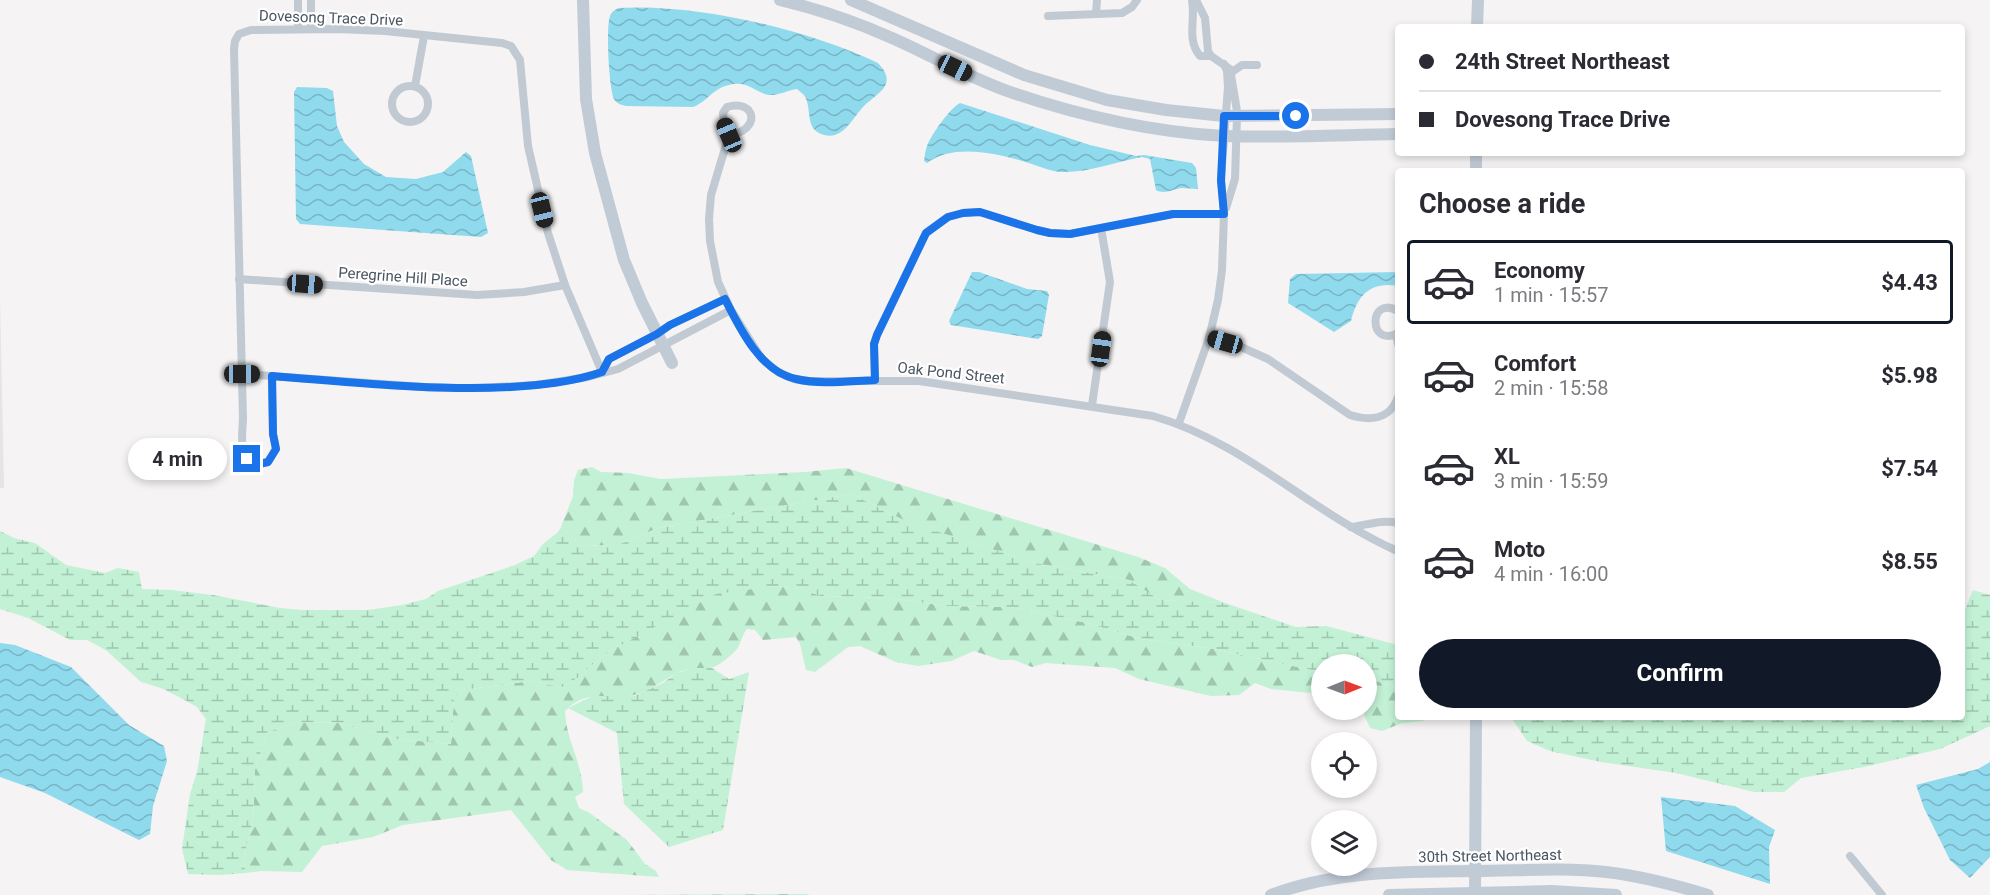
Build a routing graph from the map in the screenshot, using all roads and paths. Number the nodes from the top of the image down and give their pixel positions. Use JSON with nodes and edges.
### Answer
{"nodes":[{"id":1,"x":297,"y":0,"type":"edge"},
{"id":2,"x":311,"y":0,"type":"edge"},
{"id":3,"x":583,"y":0,"type":"edge"},
{"id":4,"x":780,"y":0,"type":"edge"},
{"id":5,"x":851,"y":0,"type":"edge"},
{"id":6,"x":1097,"y":0,"type":"edge"},
{"id":7,"x":1137,"y":0,"type":"edge"},
{"id":8,"x":1194,"y":0,"type":"edge"},
{"id":9,"x":1478,"y":0,"type":"edge"},
{"id":10,"x":1096,"y":14,"type":"junction"},
{"id":11,"x":1048,"y":16,"type":"dead end"},
{"id":12,"x":1477,"y":24,"type":"edge"},
{"id":13,"x":298,"y":29,"type":"junction"},
{"id":14,"x":311,"y":29,"type":"junction"},
{"id":15,"x":424,"y":36,"type":"junction"},
{"id":16,"x":1211,"y":56,"type":"junction"},
{"id":17,"x":1224,"y":64,"type":"junction"},
{"id":18,"x":1257,"y":65,"type":"dead end"},
{"id":19,"x":1232,"y":72,"type":"junction"},
{"id":20,"x":416,"y":86,"type":"junction"},
{"id":21,"x":1395,"y":114,"type":"edge"},
{"id":22,"x":1233,"y":116,"type":"junction"},
{"id":23,"x":1395,"y":134,"type":"edge"},
{"id":24,"x":729,"y":135,"type":"dead end"},
{"id":25,"x":1223,"y":136,"type":"junction"},
{"id":26,"x":1236,"y":136,"type":"junction"},
{"id":27,"x":1224,"y":214,"type":"junction"},
{"id":28,"x":1101,"y":228,"type":"junction"},
{"id":29,"x":239,"y":279,"type":"junction"},
{"id":30,"x":565,"y":285,"type":"junction"},
{"id":31,"x":725,"y":299,"type":"junction"},
{"id":32,"x":731,"y":310,"type":"junction"},
{"id":33,"x":1395,"y":310,"type":"edge"},
{"id":34,"x":1395,"y":335,"type":"edge"},
{"id":35,"x":1209,"y":338,"type":"junction"},
{"id":36,"x":660,"y":340,"type":"junction"},
{"id":37,"x":672,"y":363,"type":"dead end"},
{"id":38,"x":602,"y":372,"type":"junction"},
{"id":39,"x":242,"y":374,"type":"junction"},
{"id":40,"x":272,"y":376,"type":"junction"},
{"id":41,"x":875,"y":380,"type":"junction"},
{"id":42,"x":1395,"y":404,"type":"edge"},
{"id":43,"x":1092,"y":405,"type":"junction"},
{"id":44,"x":1179,"y":423,"type":"junction"},
{"id":45,"x":1395,"y":523,"type":"edge"},
{"id":46,"x":1350,"y":527,"type":"junction"},
{"id":47,"x":1395,"y":550,"type":"edge"},
{"id":48,"x":1476,"y":720,"type":"edge"},
{"id":49,"x":1850,"y":856,"type":"dead end"},
{"id":50,"x":1475,"y":871,"type":"junction"},
{"id":51,"x":1475,"y":894,"type":"edge"},
{"id":52,"x":1271,"y":895,"type":"edge"},
{"id":53,"x":1389,"y":895,"type":"edge"},
{"id":54,"x":1616,"y":895,"type":"edge"},
{"id":55,"x":1708,"y":895,"type":"edge"},
{"id":56,"x":1882,"y":895,"type":"edge"}],
"edges":[{"from":1,"to":13,"type":"street"},
{"from":2,"to":14,"type":"street"},
{"from":3,"to":36,"type":"street"},
{"from":4,"to":25,"type":"street"},
{"from":5,"to":22,"type":"street"},
{"from":6,"to":10,"type":"street"},
{"from":7,"to":10,"type":"street"},
{"from":8,"to":16,"type":"street"},
{"from":8,"to":16,"type":"street"},
{"from":9,"to":12,"type":"street"},
{"from":10,"to":11,"type":"street"},
{"from":13,"to":14,"type":"street","name":"Dovesong Trace Drive"},
{"from":13,"to":29,"type":"street","name":"Dovesong Trace Drive"},
{"from":14,"to":15,"type":"street","name":"Dovesong Trace Drive"},
{"from":15,"to":20,"type":"street"},
{"from":15,"to":30,"type":"street","name":"Dovesong Trace Drive"},
{"from":16,"to":17,"type":"street"},
{"from":17,"to":19,"type":"street"},
{"from":17,"to":22,"type":"street"},
{"from":18,"to":19,"type":"street"},
{"from":19,"to":22,"type":"street"},
{"from":20,"to":20,"type":"street"},
{"from":21,"to":22,"type":"street"},
{"from":22,"to":25,"type":"street"},
{"from":22,"to":26,"type":"street"},
{"from":23,"to":26,"type":"street"},
{"from":24,"to":31,"type":"street","name":"Oak Pond Street"},
{"from":25,"to":26,"type":"street"},
{"from":25,"to":27,"type":"street"},
{"from":26,"to":27,"type":"street"},
{"from":27,"to":28,"type":"street"},
{"from":27,"to":35,"type":"street"},
{"from":28,"to":41,"type":"street"},
{"from":28,"to":43,"type":"street"},
{"from":29,"to":30,"type":"street","name":"Peregrine Hill Place"},
{"from":29,"to":39,"type":"street","name":"Dovesong Trace Drive"},
{"from":30,"to":38,"type":"street","name":"Dovesong Trace Drive"},
{"from":31,"to":32,"type":"street","name":"Oak Pond Street"},
{"from":31,"to":36,"type":"street"},
{"from":32,"to":36,"type":"street"},
{"from":32,"to":41,"type":"street","name":"Oak Pond Street"},
{"from":33,"to":34,"type":"street"},
{"from":35,"to":42,"type":"street"},
{"from":35,"to":44,"type":"street"},
{"from":36,"to":37,"type":"street"},
{"from":36,"to":38,"type":"street"},
{"from":38,"to":40,"type":"street"},
{"from":39,"to":40,"type":"street"},
{"from":39,"to":40,"type":"street","name":"Dovesong Trace Drive"},
{"from":41,"to":43,"type":"street","name":"Oak Pond Street"},
{"from":43,"to":44,"type":"street","name":"Oak Pond Street"},
{"from":44,"to":46,"type":"street","name":"Oak Pond Street"},
{"from":45,"to":46,"type":"street"},
{"from":46,"to":47,"type":"street","name":"Oak Pond Street"},
{"from":48,"to":50,"type":"street"},
{"from":49,"to":56,"type":"street"},
{"from":50,"to":51,"type":"street"},
{"from":50,"to":52,"type":"street","name":"30th Street Northeast"},
{"from":50,"to":55,"type":"street","name":"30th Street Northeast"},
{"from":51,"to":53,"type":"street"},
{"from":51,"to":54,"type":"street"}]}
